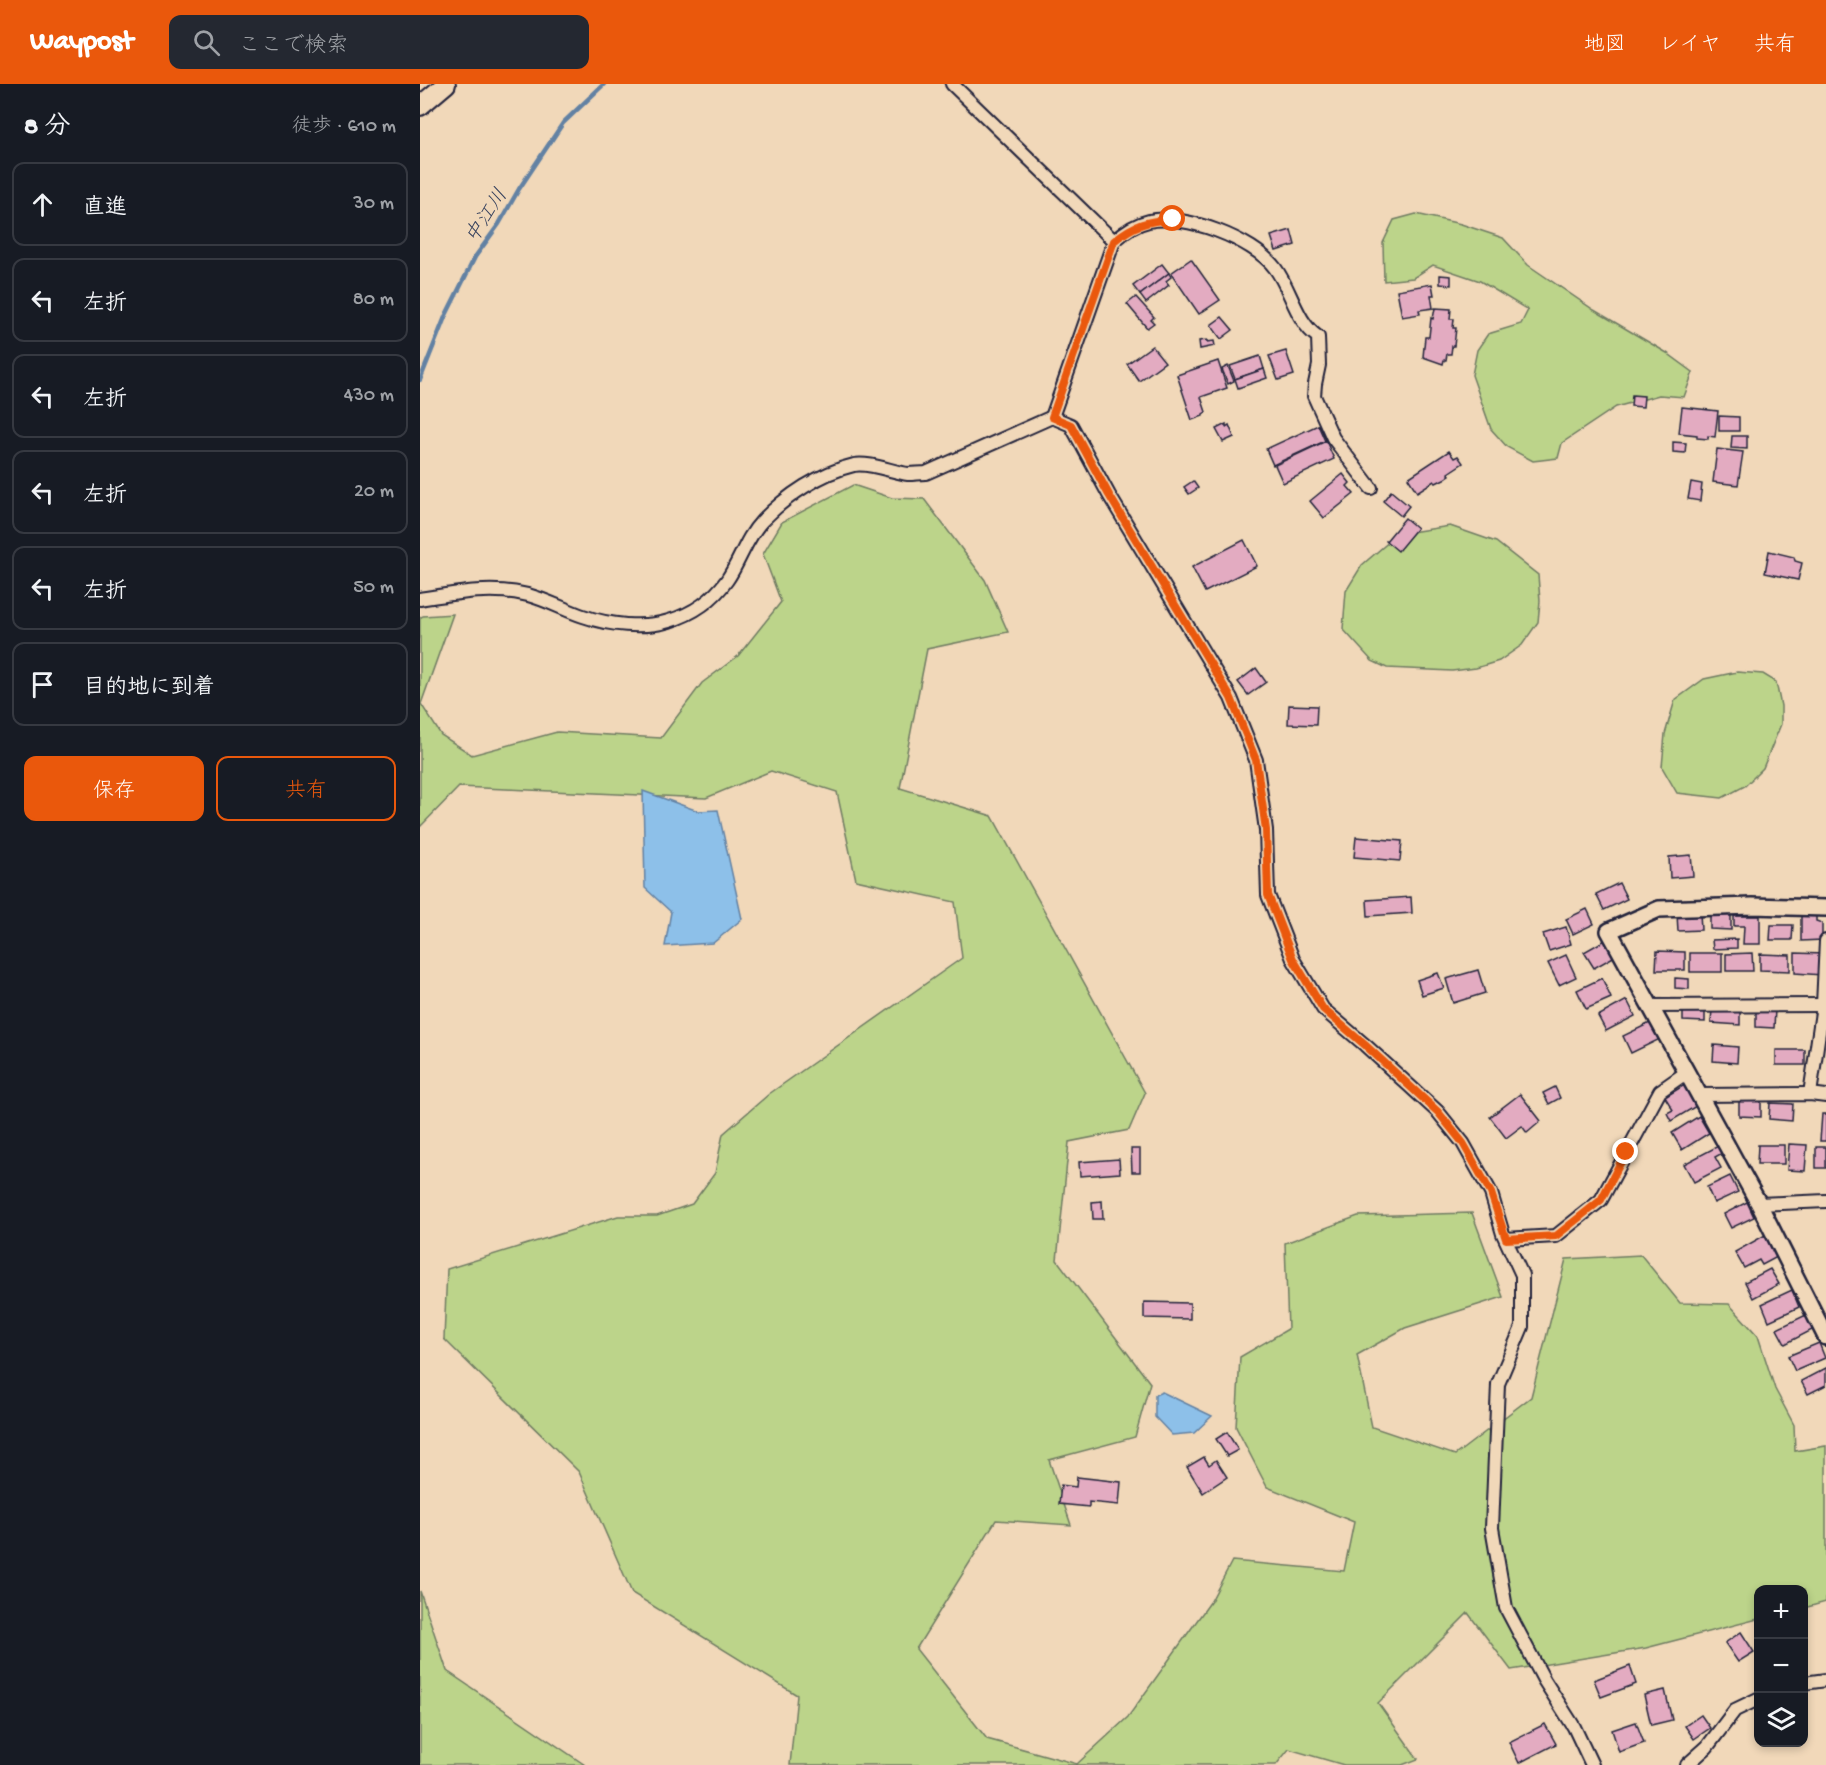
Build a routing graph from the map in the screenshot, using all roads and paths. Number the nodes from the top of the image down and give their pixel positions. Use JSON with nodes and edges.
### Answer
{"nodes":[{"id":1,"x":446,"y":84,"type":"edge"},
{"id":2,"x":952,"y":84,"type":"edge"},
{"id":3,"x":420,"y":106,"type":"edge"},
{"id":4,"x":1114,"y":241,"type":"junction"},
{"id":5,"x":1052,"y":417,"type":"junction"},
{"id":6,"x":1371,"y":488,"type":"dead end"},
{"id":7,"x":420,"y":599,"type":"edge"},
{"id":8,"x":1826,"y":908,"type":"edge"},
{"id":9,"x":1826,"y":941,"type":"edge"},
{"id":10,"x":1824,"y":1005,"type":"edge"},
{"id":11,"x":1651,"y":1006,"type":"junction"},
{"id":12,"x":1687,"y":1072,"type":"junction"},
{"id":13,"x":1810,"y":1094,"type":"junction"},
{"id":14,"x":1700,"y":1095,"type":"junction"},
{"id":15,"x":1826,"y":1096,"type":"edge"},
{"id":16,"x":1826,"y":1201,"type":"edge"},
{"id":17,"x":1759,"y":1204,"type":"junction"},
{"id":18,"x":1506,"y":1239,"type":"junction"},
{"id":19,"x":1821,"y":1316,"type":"edge"},
{"id":20,"x":1826,"y":1337,"type":"edge"},
{"id":21,"x":1826,"y":1680,"type":"edge"},
{"id":22,"x":1808,"y":1682,"type":"edge"},
{"id":23,"x":1754,"y":1701,"type":"edge"},
{"id":24,"x":1592,"y":1765,"type":"edge"},
{"id":25,"x":1687,"y":1765,"type":"edge"}],
"edges":[{"from":1,"to":3,"type":"main road"},
{"from":2,"to":4,"type":"street"},
{"from":4,"to":5,"type":"street"},
{"from":4,"to":6,"type":"street"},
{"from":5,"to":7,"type":"street"},
{"from":5,"to":18,"type":"street"},
{"from":8,"to":11,"type":"street"},
{"from":9,"to":10,"type":"street"},
{"from":10,"to":11,"type":"street"},
{"from":10,"to":13,"type":"street"},
{"from":11,"to":12,"type":"street"},
{"from":12,"to":14,"type":"street"},
{"from":12,"to":18,"type":"street"},
{"from":13,"to":14,"type":"street"},
{"from":13,"to":15,"type":"street"},
{"from":14,"to":17,"type":"street"},
{"from":16,"to":17,"type":"street"},
{"from":17,"to":19,"type":"street"},
{"from":18,"to":24,"type":"street"},
{"from":19,"to":20,"type":"street"},
{"from":21,"to":22,"type":"street"},
{"from":23,"to":25,"type":"street"}]}
